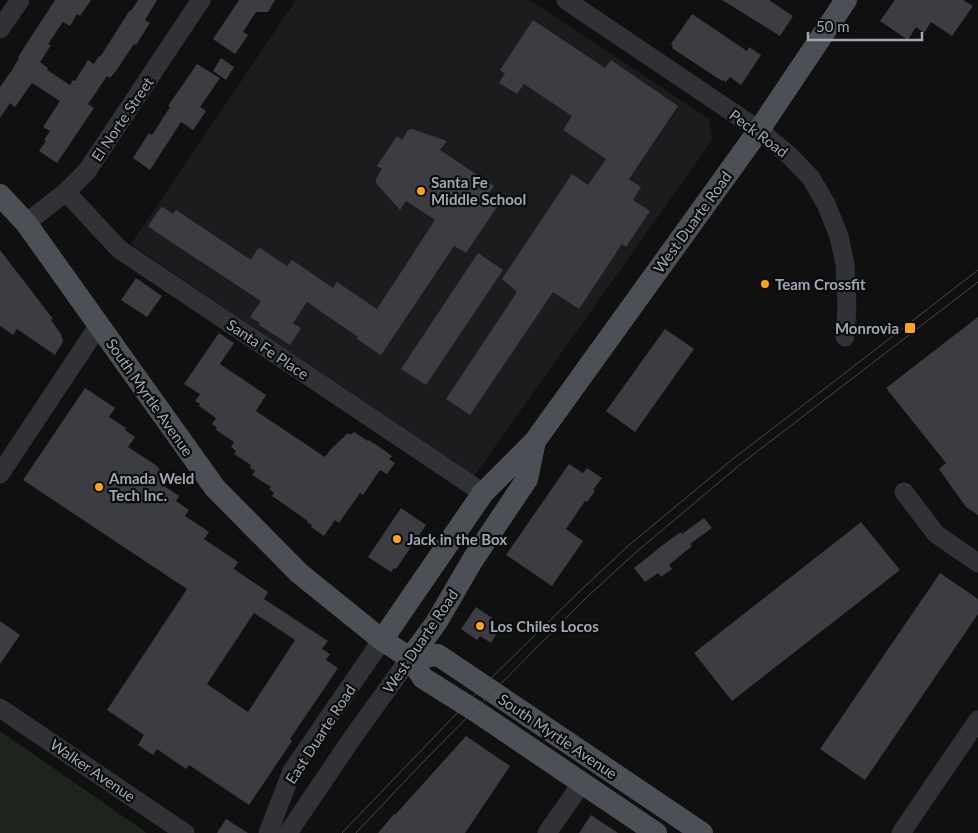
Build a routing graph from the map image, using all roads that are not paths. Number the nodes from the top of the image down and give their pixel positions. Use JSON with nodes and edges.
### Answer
{"nodes":[{"id":1,"x":20,"y":0,"type":"edge"},
{"id":2,"x":201,"y":0,"type":"edge"},
{"id":3,"x":566,"y":0,"type":"edge"},
{"id":4,"x":846,"y":0,"type":"edge"},
{"id":5,"x":0,"y":29,"type":"edge"},
{"id":6,"x":759,"y":130,"type":"junction"},
{"id":7,"x":66,"y":192,"type":"junction"},
{"id":8,"x":0,"y":195,"type":"edge"},
{"id":9,"x":26,"y":223,"type":"junction"},
{"id":10,"x":99,"y":325,"type":"junction"},
{"id":11,"x":845,"y":337,"type":"dead end"},
{"id":12,"x":535,"y":441,"type":"junction"},
{"id":13,"x":0,"y":474,"type":"edge"},
{"id":14,"x":904,"y":492,"type":"dead end"},
{"id":15,"x":483,"y":493,"type":"junction"},
{"id":16,"x":978,"y":563,"type":"edge"},
{"id":17,"x":382,"y":640,"type":"junction"},
{"id":18,"x":410,"y":658,"type":"junction"},
{"id":19,"x":0,"y":708,"type":"edge"},
{"id":20,"x":978,"y":720,"type":"edge"},
{"id":21,"x":582,"y":783,"type":"junction"},
{"id":22,"x":186,"y":833,"type":"edge"},
{"id":23,"x":268,"y":833,"type":"edge"},
{"id":24,"x":288,"y":833,"type":"edge"},
{"id":25,"x":547,"y":833,"type":"edge"},
{"id":26,"x":656,"y":833,"type":"edge"},
{"id":27,"x":702,"y":833,"type":"edge"},
{"id":28,"x":901,"y":833,"type":"edge"}],
"edges":[{"from":1,"to":5,"type":"street"},
{"from":2,"to":7,"type":"street","name":"El Norte Street"},
{"from":3,"to":6,"type":"street","name":"Peck Road"},
{"from":4,"to":6,"type":"main road","name":"West Duarte Road"},
{"from":6,"to":11,"type":"street","name":"Peck Road"},
{"from":6,"to":12,"type":"main road","name":"West Duarte Road"},
{"from":7,"to":9,"type":"street","name":"El Norte Street"},
{"from":7,"to":15,"type":"street","name":"Santa Fe Place"},
{"from":8,"to":9,"type":"main road","name":"South Myrtle Avenue"},
{"from":9,"to":10,"type":"main road","name":"South Myrtle Avenue"},
{"from":10,"to":13,"type":"street"},
{"from":10,"to":17,"type":"main road","name":"South Myrtle Avenue"},
{"from":12,"to":15,"type":"main road","name":"West Duarte Road"},
{"from":12,"to":18,"type":"main road","name":"West Duarte Road"},
{"from":14,"to":16,"type":"street"},
{"from":15,"to":17,"type":"main road","name":"West Duarte Road"},
{"from":17,"to":18,"type":"main road","name":"South Myrtle Avenue"},
{"from":17,"to":23,"type":"street","name":"East Duarte Road"},
{"from":18,"to":21,"type":"main road","name":"South Myrtle Avenue"},
{"from":18,"to":24,"type":"street","name":"West Duarte Road"},
{"from":18,"to":27,"type":"main road","name":"South Myrtle Avenue"},
{"from":19,"to":22,"type":"street","name":"Walker Avenue"},
{"from":20,"to":28,"type":"street"},
{"from":21,"to":25,"type":"street"},
{"from":21,"to":26,"type":"main road","name":"South Myrtle Avenue"}]}
